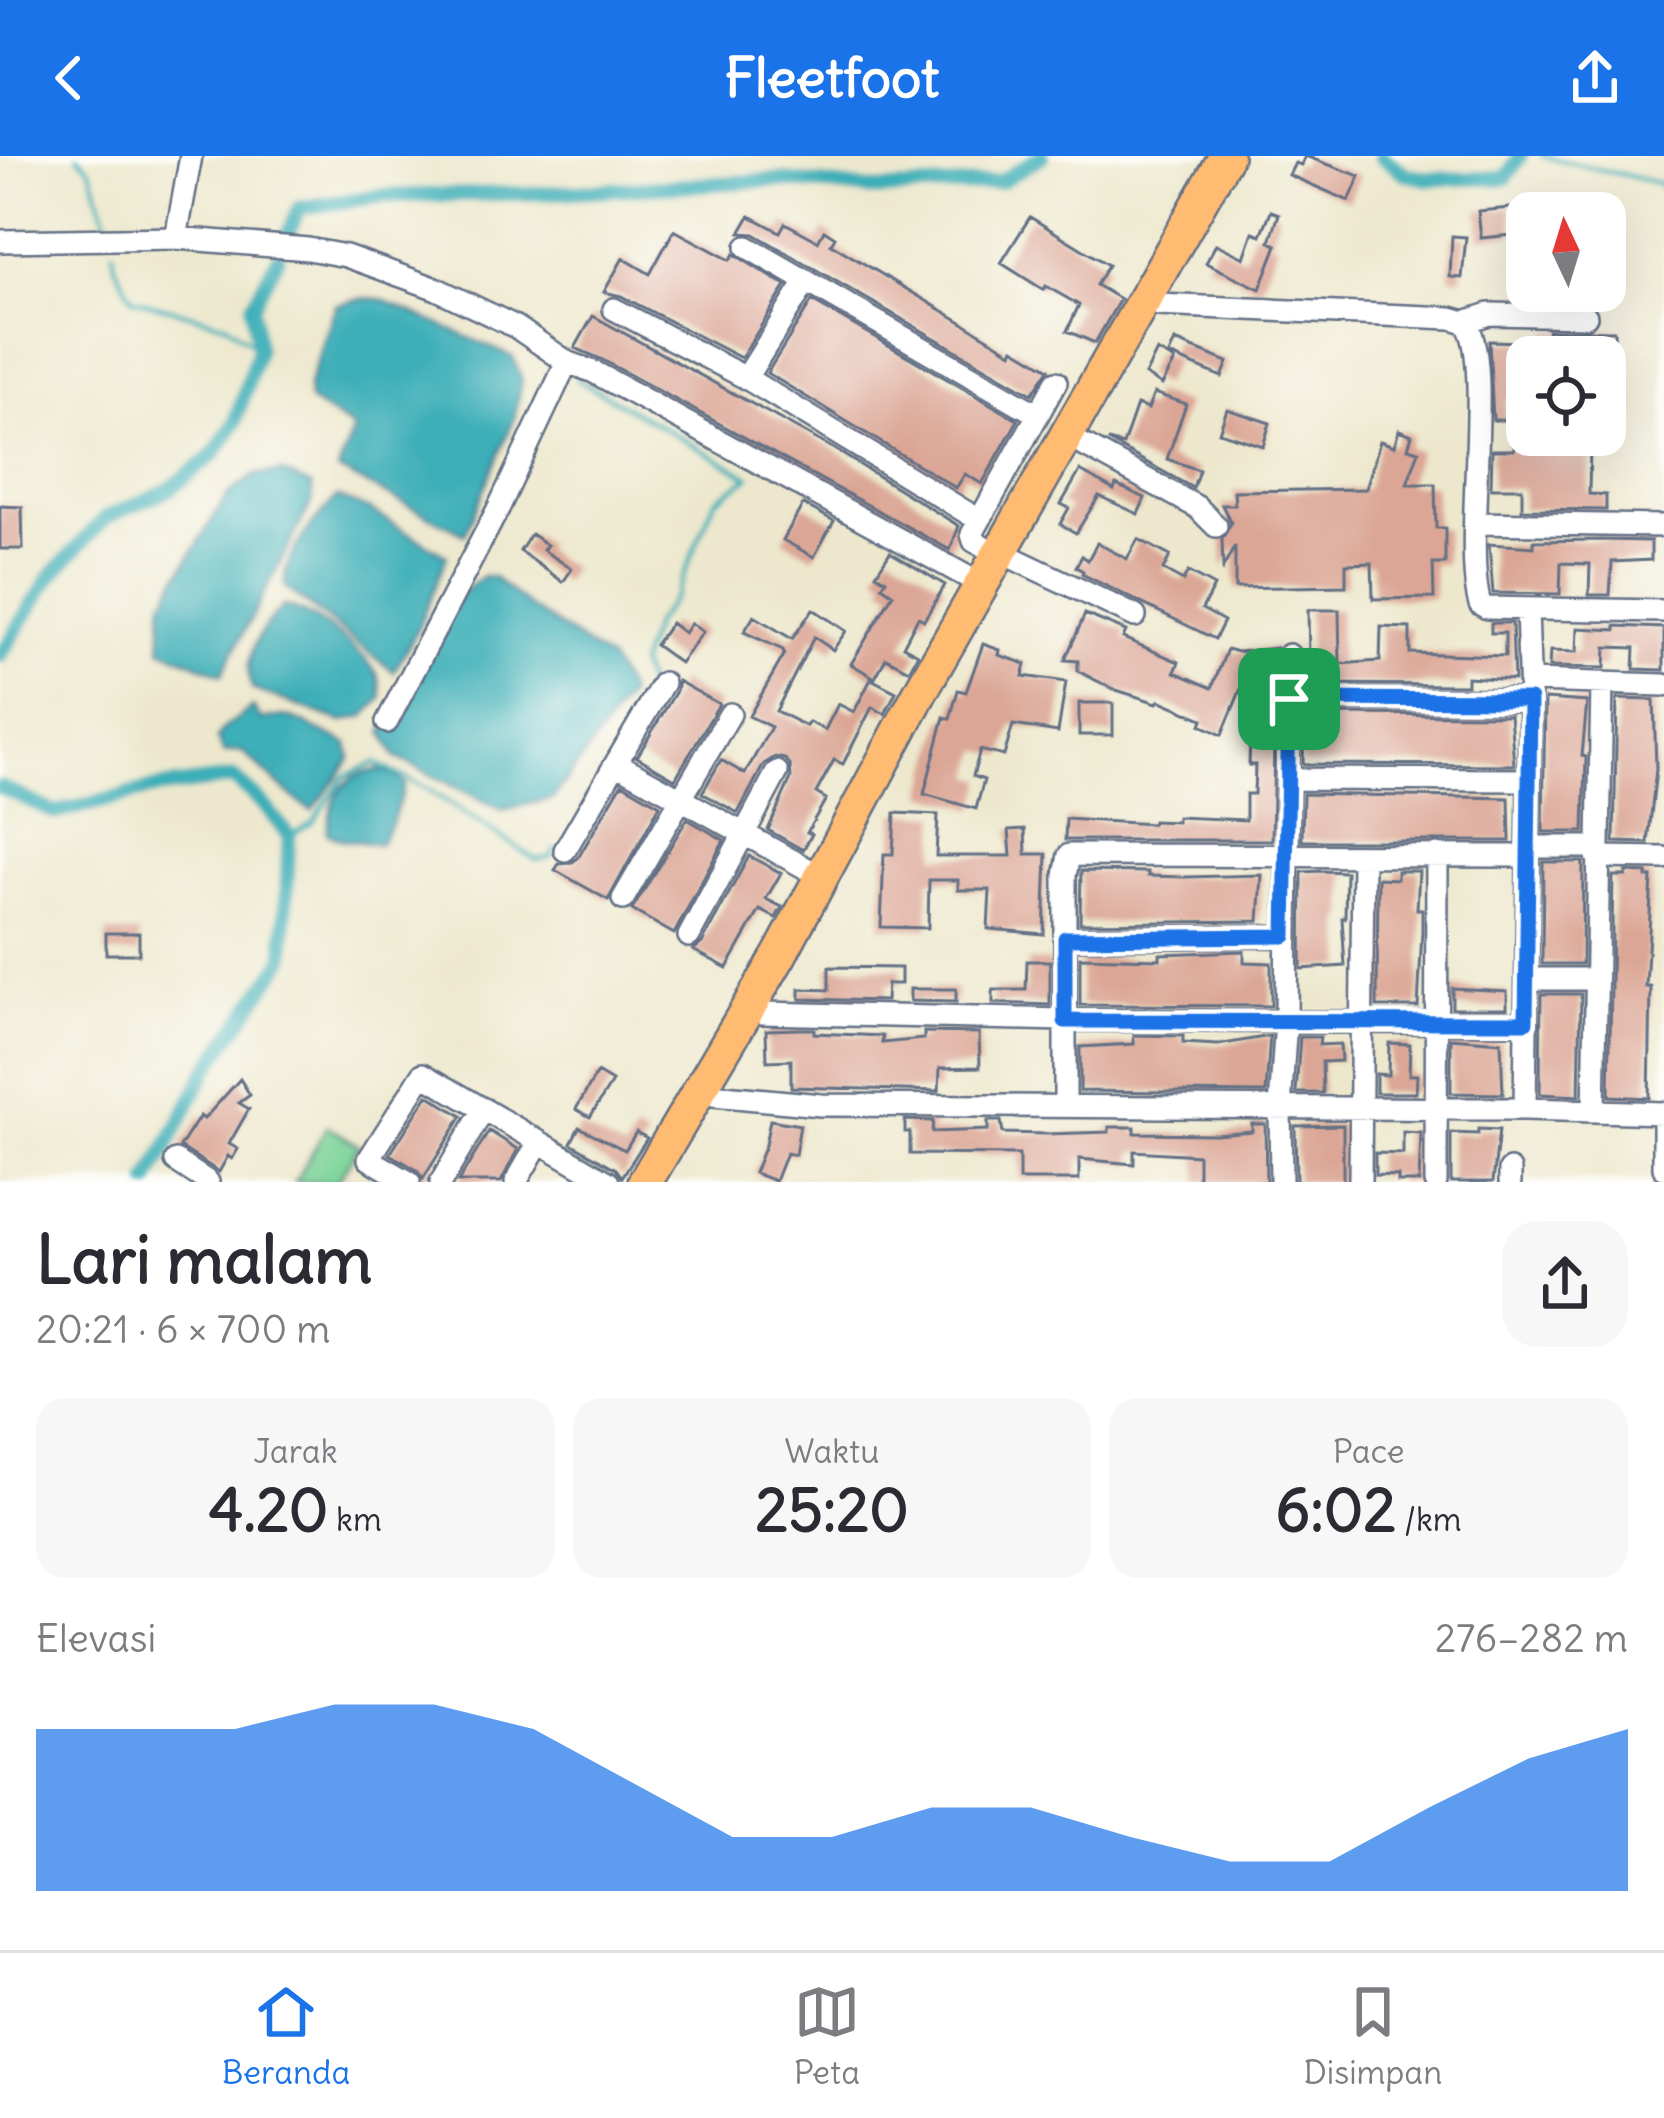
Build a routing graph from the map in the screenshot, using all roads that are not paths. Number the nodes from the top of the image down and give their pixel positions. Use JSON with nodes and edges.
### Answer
{"nodes":[{"id":1,"x":191,"y":156,"type":"edge"},
{"id":2,"x":1226,"y":156,"type":"edge"},
{"id":3,"x":1244,"y":156,"type":"edge"},
{"id":4,"x":176,"y":238,"type":"junction"},
{"id":5,"x":0,"y":241,"type":"edge"},
{"id":6,"x":747,"y":247,"type":"dead end"},
{"id":7,"x":806,"y":281,"type":"junction"},
{"id":8,"x":1158,"y":305,"type":"junction"},
{"id":9,"x":614,"y":309,"type":"dead end"},
{"id":10,"x":1586,"y":316,"type":"dead end"},
{"id":11,"x":1465,"y":322,"type":"junction"},
{"id":12,"x":567,"y":362,"type":"junction"},
{"id":13,"x":746,"y":378,"type":"junction"},
{"id":14,"x":1056,"y":382,"type":"dead end"},
{"id":15,"x":1036,"y":414,"type":"junction"},
{"id":16,"x":1078,"y":442,"type":"junction"},
{"id":17,"x":979,"y":520,"type":"junction"},
{"id":18,"x":1475,"y":523,"type":"junction"},
{"id":19,"x":1216,"y":526,"type":"dead end"},
{"id":20,"x":1664,"y":526,"type":"edge"},
{"id":21,"x":1006,"y":557,"type":"junction"},
{"id":22,"x":984,"y":586,"type":"junction"},
{"id":23,"x":1527,"y":610,"type":"junction"},
{"id":24,"x":1664,"y":611,"type":"edge"},
{"id":25,"x":1135,"y":616,"type":"dead end"},
{"id":26,"x":1289,"y":655,"type":"dead end"},
{"id":27,"x":663,"y":683,"type":"dead end"},
{"id":28,"x":1602,"y":684,"type":"junction"},
{"id":29,"x":1664,"y":685,"type":"edge"},
{"id":30,"x":1530,"y":691,"type":"junction"},
{"id":31,"x":1289,"y":699,"type":"junction"},
{"id":32,"x":730,"y":714,"type":"dead end"},
{"id":33,"x":387,"y":722,"type":"dead end"},
{"id":34,"x":618,"y":764,"type":"junction"},
{"id":35,"x":777,"y":772,"type":"dead end"},
{"id":36,"x":1288,"y":779,"type":"junction"},
{"id":37,"x":1529,"y":780,"type":"junction"},
{"id":38,"x":681,"y":799,"type":"junction"},
{"id":39,"x":745,"y":835,"type":"junction"},
{"id":40,"x":565,"y":850,"type":"dead end"},
{"id":41,"x":1528,"y":852,"type":"junction"},
{"id":42,"x":1596,"y":852,"type":"junction"},
{"id":43,"x":1437,"y":855,"type":"junction"},
{"id":44,"x":1286,"y":856,"type":"junction"},
{"id":45,"x":1363,"y":856,"type":"junction"},
{"id":46,"x":1664,"y":858,"type":"edge"},
{"id":47,"x":822,"y":877,"type":"junction"},
{"id":48,"x":623,"y":898,"type":"dead end"},
{"id":49,"x":688,"y":936,"type":"dead end"},
{"id":50,"x":1285,"y":936,"type":"junction"},
{"id":51,"x":1065,"y":938,"type":"junction"},
{"id":52,"x":1597,"y":979,"type":"junction"},
{"id":53,"x":1527,"y":980,"type":"junction"},
{"id":54,"x":762,"y":1013,"type":"junction"},
{"id":55,"x":1065,"y":1021,"type":"junction"},
{"id":56,"x":1286,"y":1021,"type":"junction"},
{"id":57,"x":1360,"y":1021,"type":"junction"},
{"id":58,"x":1436,"y":1022,"type":"junction"},
{"id":59,"x":1526,"y":1022,"type":"junction"},
{"id":60,"x":713,"y":1095,"type":"junction"},
{"id":61,"x":1065,"y":1105,"type":"junction"},
{"id":62,"x":1280,"y":1108,"type":"junction"},
{"id":63,"x":484,"y":1109,"type":"junction"},
{"id":64,"x":1358,"y":1109,"type":"junction"},
{"id":65,"x":1525,"y":1109,"type":"junction"},
{"id":66,"x":1434,"y":1111,"type":"junction"},
{"id":67,"x":1594,"y":1111,"type":"junction"},
{"id":68,"x":1664,"y":1115,"type":"edge"},
{"id":69,"x":539,"y":1142,"type":"junction"},
{"id":70,"x":176,"y":1162,"type":"dead end"},
{"id":71,"x":1664,"y":1168,"type":"edge"},
{"id":72,"x":208,"y":1182,"type":"edge"},
{"id":73,"x":409,"y":1182,"type":"edge"},
{"id":74,"x":441,"y":1182,"type":"edge"},
{"id":75,"x":515,"y":1182,"type":"edge"},
{"id":76,"x":608,"y":1182,"type":"edge"},
{"id":77,"x":645,"y":1182,"type":"edge"},
{"id":78,"x":663,"y":1182,"type":"edge"},
{"id":79,"x":1281,"y":1182,"type":"edge"},
{"id":80,"x":1360,"y":1182,"type":"edge"},
{"id":81,"x":1436,"y":1182,"type":"edge"}],
"edges":[{"from":1,"to":4,"type":"street"},
{"from":2,"to":21,"type":"highway"},
{"from":3,"to":8,"type":"highway"},
{"from":4,"to":5,"type":"street"},
{"from":4,"to":12,"type":"street"},
{"from":6,"to":7,"type":"street"},
{"from":7,"to":13,"type":"street"},
{"from":7,"to":15,"type":"street"},
{"from":8,"to":11,"type":"street"},
{"from":8,"to":16,"type":"highway"},
{"from":9,"to":13,"type":"street"},
{"from":10,"to":11,"type":"street"},
{"from":11,"to":18,"type":"street"},
{"from":12,"to":22,"type":"street"},
{"from":12,"to":33,"type":"street"},
{"from":13,"to":17,"type":"street"},
{"from":14,"to":15,"type":"street"},
{"from":15,"to":17,"type":"street"},
{"from":16,"to":19,"type":"street"},
{"from":16,"to":21,"type":"highway"},
{"from":17,"to":21,"type":"street"},
{"from":18,"to":20,"type":"street"},
{"from":18,"to":23,"type":"street"},
{"from":21,"to":22,"type":"highway"},
{"from":21,"to":25,"type":"street"},
{"from":21,"to":54,"type":"highway"},
{"from":22,"to":47,"type":"highway"},
{"from":23,"to":24,"type":"street"},
{"from":23,"to":30,"type":"street"},
{"from":26,"to":31,"type":"street"},
{"from":27,"to":34,"type":"street"},
{"from":28,"to":29,"type":"street"},
{"from":28,"to":30,"type":"street"},
{"from":28,"to":42,"type":"street"},
{"from":30,"to":31,"type":"street"},
{"from":30,"to":37,"type":"street"},
{"from":31,"to":36,"type":"street"},
{"from":32,"to":38,"type":"street"},
{"from":34,"to":38,"type":"street"},
{"from":34,"to":40,"type":"street"},
{"from":35,"to":39,"type":"street"},
{"from":36,"to":37,"type":"street"},
{"from":36,"to":44,"type":"street"},
{"from":37,"to":41,"type":"street"},
{"from":38,"to":39,"type":"street"},
{"from":38,"to":48,"type":"street"},
{"from":39,"to":47,"type":"street"},
{"from":39,"to":49,"type":"street"},
{"from":41,"to":42,"type":"street"},
{"from":41,"to":43,"type":"street"},
{"from":41,"to":53,"type":"street"},
{"from":42,"to":46,"type":"street"},
{"from":42,"to":52,"type":"street"},
{"from":43,"to":45,"type":"street"},
{"from":43,"to":58,"type":"street"},
{"from":44,"to":45,"type":"street"},
{"from":44,"to":50,"type":"street"},
{"from":44,"to":51,"type":"street"},
{"from":45,"to":57,"type":"street"},
{"from":47,"to":77,"type":"highway"},
{"from":50,"to":51,"type":"street"},
{"from":50,"to":56,"type":"street"},
{"from":51,"to":55,"type":"street"},
{"from":52,"to":53,"type":"street"},
{"from":52,"to":67,"type":"street"},
{"from":53,"to":59,"type":"street"},
{"from":54,"to":55,"type":"street"},
{"from":54,"to":60,"type":"highway"},
{"from":55,"to":56,"type":"street"},
{"from":55,"to":61,"type":"street"},
{"from":56,"to":57,"type":"street"},
{"from":56,"to":62,"type":"street"},
{"from":57,"to":58,"type":"street"},
{"from":57,"to":64,"type":"street"},
{"from":58,"to":59,"type":"street"},
{"from":58,"to":66,"type":"street"},
{"from":59,"to":65,"type":"street"},
{"from":60,"to":61,"type":"street"},
{"from":60,"to":78,"type":"highway"},
{"from":61,"to":62,"type":"street"},
{"from":62,"to":64,"type":"street"},
{"from":62,"to":79,"type":"street"},
{"from":63,"to":69,"type":"street"},
{"from":63,"to":73,"type":"street"},
{"from":63,"to":74,"type":"street"},
{"from":64,"to":66,"type":"street"},
{"from":64,"to":80,"type":"street"},
{"from":65,"to":66,"type":"street"},
{"from":65,"to":67,"type":"street"},
{"from":66,"to":81,"type":"street"},
{"from":67,"to":68,"type":"street"},
{"from":68,"to":71,"type":"street"},
{"from":69,"to":75,"type":"street"},
{"from":69,"to":76,"type":"street"},
{"from":70,"to":72,"type":"street"}]}
